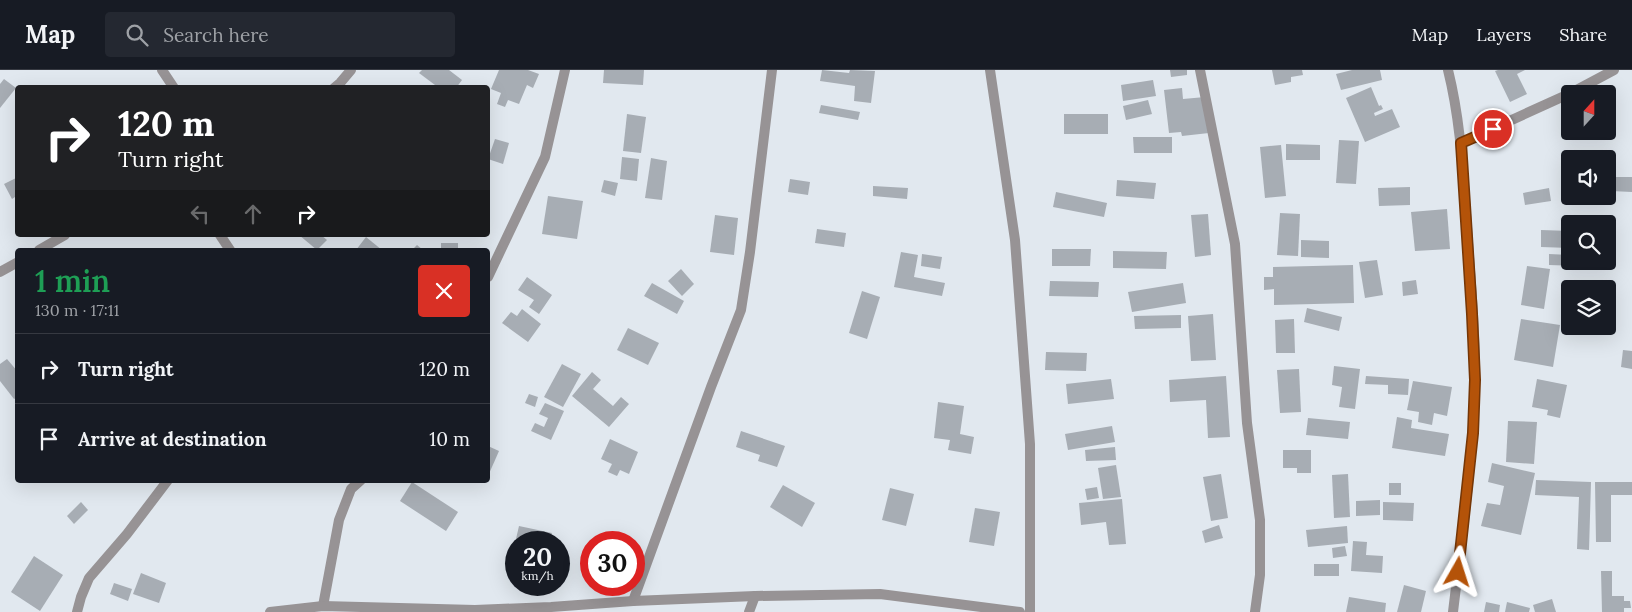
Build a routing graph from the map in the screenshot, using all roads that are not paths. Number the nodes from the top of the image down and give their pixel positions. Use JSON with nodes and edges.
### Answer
{"nodes":[{"id":1,"x":162,"y":70,"type":"edge"},
{"id":2,"x":351,"y":70,"type":"edge"},
{"id":3,"x":565,"y":70,"type":"edge"},
{"id":4,"x":772,"y":70,"type":"edge"},
{"id":5,"x":990,"y":70,"type":"edge"},
{"id":6,"x":1200,"y":70,"type":"edge"},
{"id":7,"x":1448,"y":70,"type":"edge"},
{"id":8,"x":1614,"y":70,"type":"edge"},
{"id":9,"x":172,"y":85,"type":"edge"},
{"id":10,"x":338,"y":85,"type":"edge"},
{"id":11,"x":1461,"y":143,"type":"junction"},
{"id":12,"x":62,"y":237,"type":"edge"},
{"id":13,"x":221,"y":237,"type":"edge"},
{"id":14,"x":43,"y":248,"type":"edge"},
{"id":15,"x":229,"y":248,"type":"edge"},
{"id":16,"x":15,"y":264,"type":"edge"},
{"id":17,"x":0,"y":272,"type":"edge"},
{"id":18,"x":490,"y":273,"type":"edge"},
{"id":19,"x":166,"y":483,"type":"edge"},
{"id":20,"x":357,"y":483,"type":"edge"},
{"id":21,"x":755,"y":596,"type":"junction"},
{"id":22,"x":633,"y":600,"type":"junction"},
{"id":23,"x":323,"y":606,"type":"junction"},
{"id":24,"x":77,"y":612,"type":"edge"},
{"id":25,"x":270,"y":612,"type":"edge"},
{"id":26,"x":749,"y":612,"type":"edge"},
{"id":27,"x":1020,"y":612,"type":"edge"},
{"id":28,"x":1030,"y":612,"type":"edge"},
{"id":29,"x":1255,"y":612,"type":"edge"},
{"id":30,"x":1453,"y":612,"type":"edge"}],
"edges":[{"from":1,"to":9,"type":"street"},
{"from":2,"to":10,"type":"street"},
{"from":3,"to":18,"type":"street"},
{"from":4,"to":22,"type":"street"},
{"from":5,"to":28,"type":"street"},
{"from":6,"to":29,"type":"street"},
{"from":7,"to":11,"type":"street"},
{"from":8,"to":11,"type":"street"},
{"from":11,"to":30,"type":"street"},
{"from":12,"to":14,"type":"street"},
{"from":13,"to":15,"type":"street"},
{"from":16,"to":17,"type":"street"},
{"from":19,"to":24,"type":"street"},
{"from":20,"to":23,"type":"street"},
{"from":21,"to":22,"type":"street"},
{"from":21,"to":26,"type":"street"},
{"from":21,"to":27,"type":"street"},
{"from":22,"to":23,"type":"street"},
{"from":23,"to":25,"type":"street"}]}
